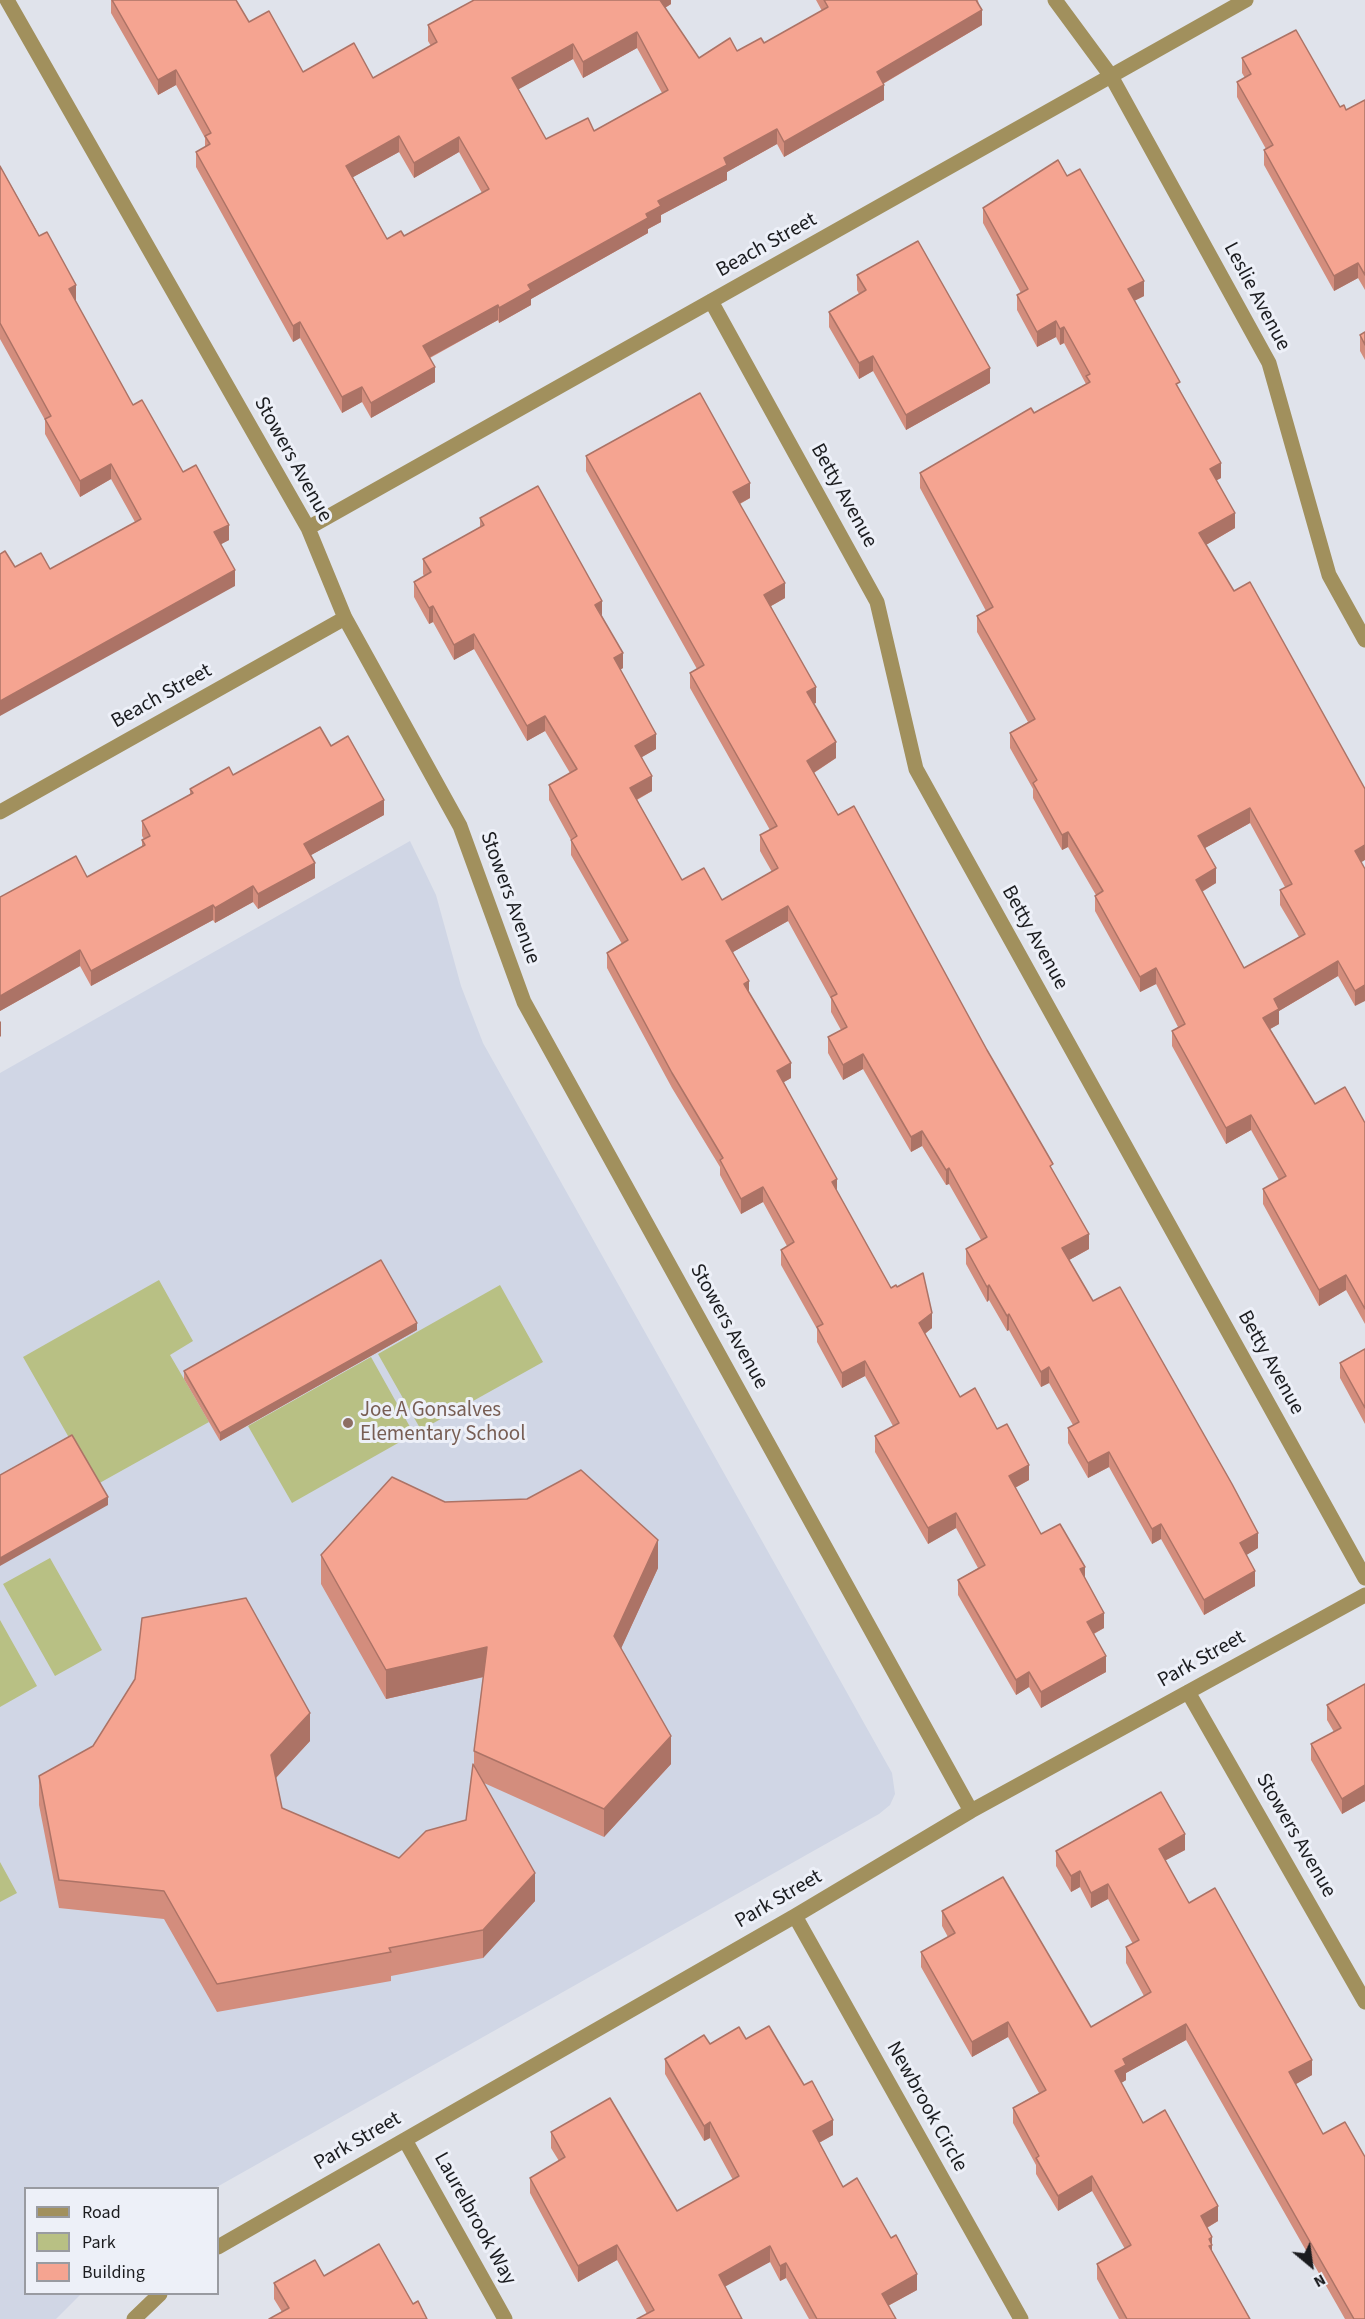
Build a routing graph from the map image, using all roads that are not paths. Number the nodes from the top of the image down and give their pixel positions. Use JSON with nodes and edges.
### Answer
{"nodes":[{"id":1,"x":7,"y":0,"type":"edge"},
{"id":2,"x":1055,"y":0,"type":"edge"},
{"id":3,"x":1246,"y":0,"type":"edge"},
{"id":4,"x":1111,"y":76,"type":"junction"},
{"id":5,"x":711,"y":301,"type":"junction"},
{"id":6,"x":308,"y":528,"type":"junction"},
{"id":7,"x":345,"y":618,"type":"junction"},
{"id":8,"x":1365,"y":639,"type":"edge"},
{"id":9,"x":0,"y":812,"type":"edge"},
{"id":10,"x":1365,"y":1578,"type":"edge"},
{"id":11,"x":1365,"y":1594,"type":"edge"},
{"id":12,"x":1188,"y":1692,"type":"junction"},
{"id":13,"x":971,"y":1811,"type":"junction"},
{"id":14,"x":795,"y":1917,"type":"junction"},
{"id":15,"x":1365,"y":2002,"type":"edge"},
{"id":16,"x":405,"y":2140,"type":"junction"},
{"id":17,"x":219,"y":2246,"type":"edge"},
{"id":18,"x":159,"y":2295,"type":"edge"},
{"id":19,"x":134,"y":2319,"type":"edge"},
{"id":20,"x":506,"y":2319,"type":"edge"},
{"id":21,"x":1021,"y":2319,"type":"edge"}],
"edges":[{"from":1,"to":6,"type":"street","name":"Stowers Avenue"},
{"from":2,"to":4,"type":"street","name":"Leslie Avenue"},
{"from":3,"to":4,"type":"street","name":"Beach Street"},
{"from":4,"to":5,"type":"street","name":"Beach Street"},
{"from":4,"to":8,"type":"street","name":"Leslie Avenue"},
{"from":5,"to":6,"type":"street","name":"Beach Street"},
{"from":5,"to":10,"type":"street","name":"Betty Avenue"},
{"from":6,"to":7,"type":"street","name":"Stowers Avenue"},
{"from":7,"to":9,"type":"street","name":"Beach Street"},
{"from":7,"to":13,"type":"street","name":"Stowers Avenue"},
{"from":11,"to":12,"type":"street","name":"Park Street"},
{"from":12,"to":13,"type":"street","name":"Park Street"},
{"from":12,"to":15,"type":"street","name":"Stowers Avenue"},
{"from":13,"to":14,"type":"street","name":"Park Street"},
{"from":14,"to":16,"type":"street","name":"Park Street"},
{"from":14,"to":21,"type":"street","name":"Newbrook Circle"},
{"from":16,"to":17,"type":"street","name":"Park Street"},
{"from":16,"to":20,"type":"street","name":"Laurelbrook Way"},
{"from":18,"to":19,"type":"street"}]}
